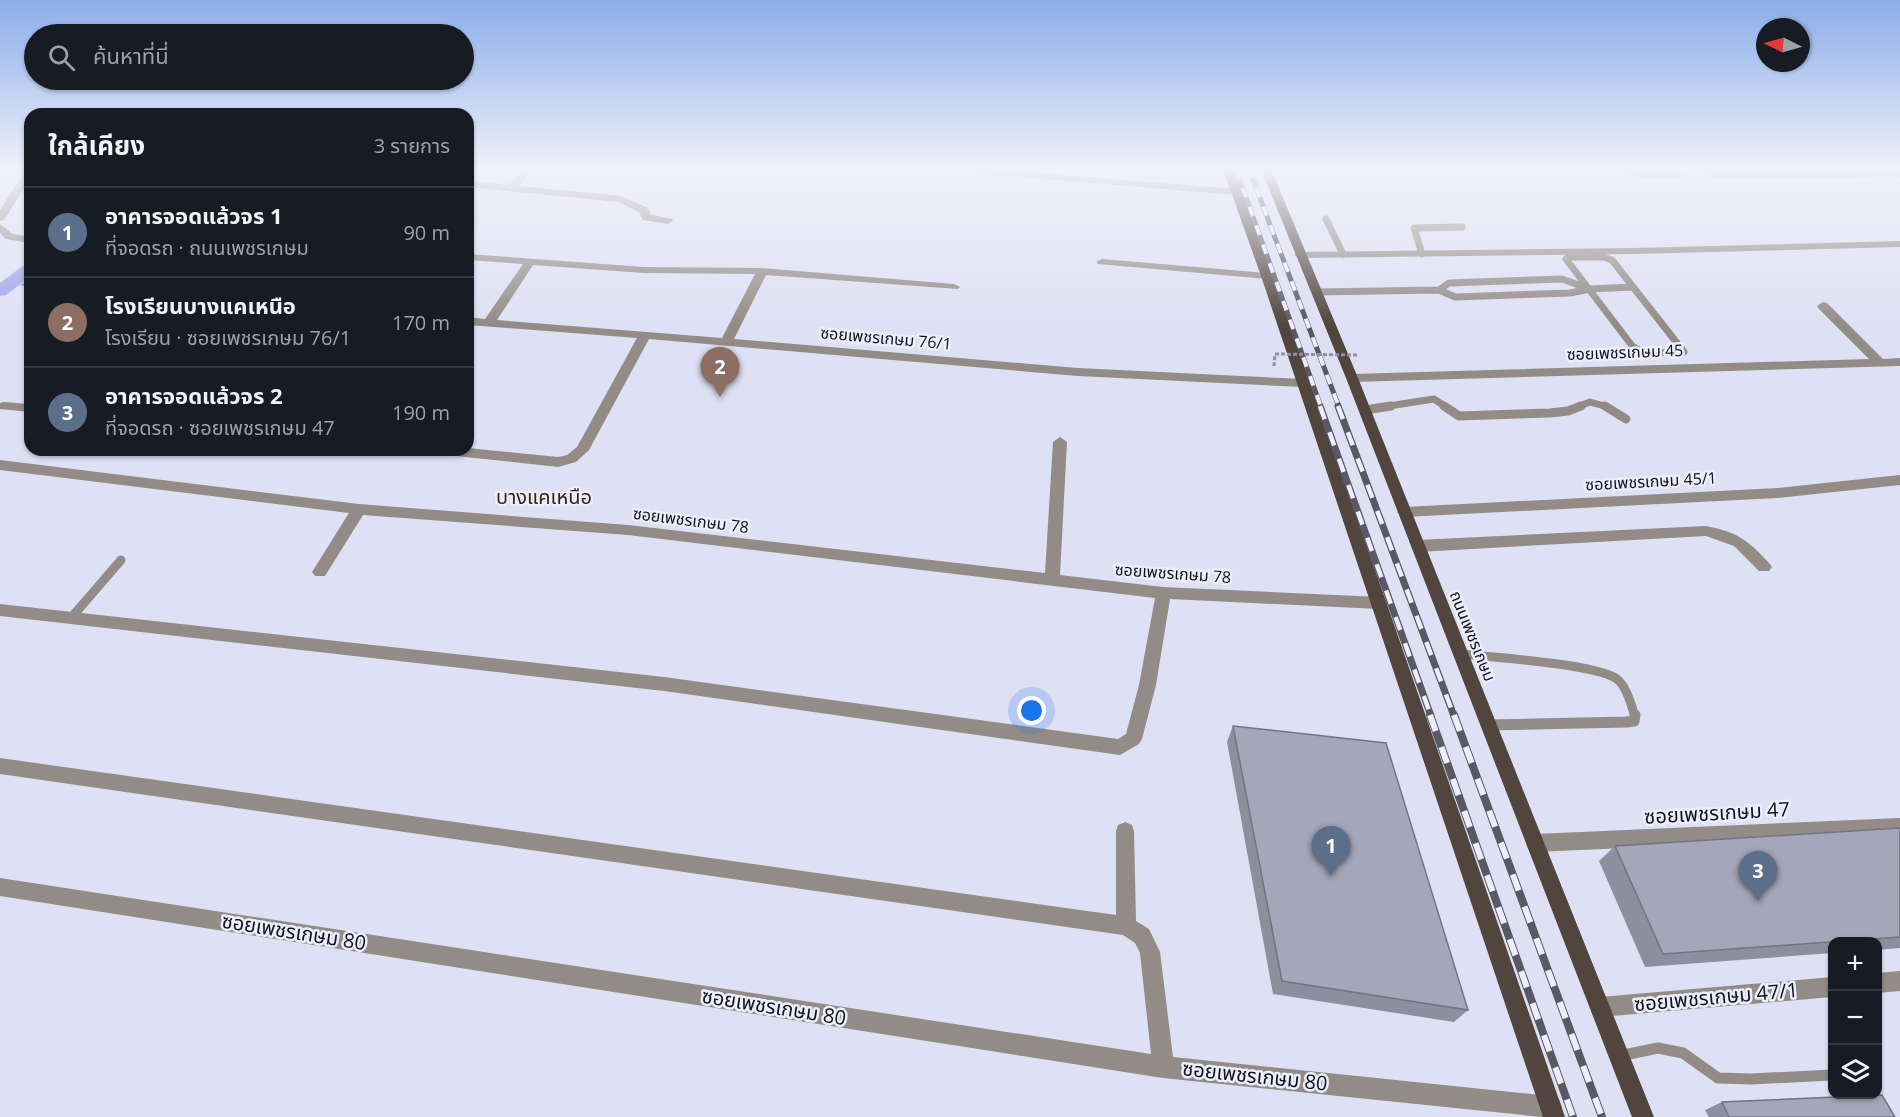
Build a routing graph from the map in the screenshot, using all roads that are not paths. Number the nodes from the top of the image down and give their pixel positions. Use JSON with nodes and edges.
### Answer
{"nodes":[{"id":1,"x":1247,"y":221,"type":"edge"},
{"id":2,"x":1287,"y":221,"type":"edge"},
{"id":3,"x":1327,"y":221,"type":"edge"},
{"id":4,"x":0,"y":227,"type":"edge"},
{"id":5,"x":1462,"y":227,"type":"dead end"},
{"id":6,"x":24,"y":239,"type":"edge"},
{"id":7,"x":1900,"y":244,"type":"edge"},
{"id":8,"x":1343,"y":254,"type":"junction"},
{"id":9,"x":1422,"y":254,"type":"junction"},
{"id":10,"x":1300,"y":255,"type":"junction"},
{"id":11,"x":474,"y":257,"type":"edge"},
{"id":12,"x":530,"y":262,"type":"junction"},
{"id":13,"x":1102,"y":262,"type":"dead end"},
{"id":14,"x":762,"y":271,"type":"junction"},
{"id":15,"x":1268,"y":276,"type":"junction"},
{"id":16,"x":954,"y":287,"type":"dead end"},
{"id":17,"x":1633,"y":287,"type":"junction"},
{"id":18,"x":1590,"y":289,"type":"junction"},
{"id":19,"x":1439,"y":290,"type":"junction"},
{"id":20,"x":1316,"y":292,"type":"junction"},
{"id":21,"x":1823,"y":306,"type":"dead end"},
{"id":22,"x":474,"y":321,"type":"edge"},
{"id":23,"x":489,"y":322,"type":"junction"},
{"id":24,"x":645,"y":335,"type":"junction"},
{"id":25,"x":726,"y":342,"type":"junction"},
{"id":26,"x":1900,"y":362,"type":"edge"},
{"id":27,"x":1880,"y":363,"type":"junction"},
{"id":28,"x":1352,"y":378,"type":"junction"},
{"id":29,"x":1302,"y":383,"type":"junction"},
{"id":30,"x":3,"y":406,"type":"dead end"},
{"id":31,"x":24,"y":408,"type":"edge"},
{"id":32,"x":1365,"y":410,"type":"junction"},
{"id":33,"x":1626,"y":419,"type":"dead end"},
{"id":34,"x":1060,"y":442,"type":"dead end"},
{"id":35,"x":474,"y":453,"type":"edge"},
{"id":36,"x":0,"y":465,"type":"edge"},
{"id":37,"x":1900,"y":480,"type":"edge"},
{"id":38,"x":359,"y":509,"type":"junction"},
{"id":39,"x":1404,"y":512,"type":"junction"},
{"id":40,"x":1418,"y":546,"type":"junction"},
{"id":41,"x":121,"y":560,"type":"dead end"},
{"id":42,"x":1764,"y":567,"type":"dead end"},
{"id":43,"x":320,"y":572,"type":"dead end"},
{"id":44,"x":1052,"y":580,"type":"junction"},
{"id":45,"x":1163,"y":593,"type":"junction"},
{"id":46,"x":1379,"y":603,"type":"junction"},
{"id":47,"x":0,"y":610,"type":"edge"},
{"id":48,"x":71,"y":618,"type":"junction"},
{"id":49,"x":1461,"y":654,"type":"junction"},
{"id":50,"x":1488,"y":725,"type":"junction"},
{"id":51,"x":0,"y":766,"type":"edge"},
{"id":52,"x":1900,"y":827,"type":"edge"},
{"id":53,"x":1125,"y":831,"type":"dead end"},
{"id":54,"x":1535,"y":843,"type":"junction"},
{"id":55,"x":0,"y":887,"type":"edge"},
{"id":56,"x":1126,"y":926,"type":"junction"},
{"id":57,"x":1900,"y":981,"type":"edge"},
{"id":58,"x":1882,"y":983,"type":"edge"},
{"id":59,"x":1828,"y":987,"type":"edge"},
{"id":60,"x":1600,"y":1007,"type":"junction"},
{"id":61,"x":1619,"y":1056,"type":"junction"},
{"id":62,"x":1163,"y":1067,"type":"junction"},
{"id":63,"x":1828,"y":1076,"type":"edge"},
{"id":64,"x":1552,"y":1112,"type":"edge"},
{"id":65,"x":1643,"y":1117,"type":"edge"}],
"edges":[{"from":1,"to":15,"type":"main road"},
{"from":2,"to":10,"type":"main road","name":"ถนนเพชรเกษม"},
{"from":3,"to":8,"type":"lane"},
{"from":4,"to":6,"type":"street"},
{"from":5,"to":9,"type":"lane"},
{"from":7,"to":9,"type":"street"},
{"from":8,"to":9,"type":"street"},
{"from":8,"to":10,"type":"street"},
{"from":10,"to":20,"type":"main road","name":"ถนนเพชรเกษม"},
{"from":11,"to":12,"type":"street"},
{"from":12,"to":14,"type":"street"},
{"from":12,"to":23,"type":"street"},
{"from":13,"to":15,"type":"street"},
{"from":14,"to":16,"type":"street"},
{"from":14,"to":25,"type":"street"},
{"from":15,"to":29,"type":"main road"},
{"from":17,"to":18,"type":"lane"},
{"from":17,"to":18,"type":"lane"},
{"from":17,"to":18,"type":"lane"},
{"from":18,"to":19,"type":"lane"},
{"from":18,"to":19,"type":"lane"},
{"from":19,"to":20,"type":"lane"},
{"from":20,"to":28,"type":"main road","name":"ถนนเพชรเกษม"},
{"from":21,"to":27,"type":"street"},
{"from":22,"to":23,"type":"street","name":"ซอยเพชรเกษม 76/1"},
{"from":23,"to":24,"type":"street","name":"ซอยเพชรเกษม 76/1"},
{"from":24,"to":25,"type":"street","name":"ซอยเพชรเกษม 76/1"},
{"from":24,"to":35,"type":"street"},
{"from":25,"to":29,"type":"street","name":"ซอยเพชรเกษม 76/1"},
{"from":26,"to":27,"type":"street","name":"ซอยเพชรเกษม 45"},
{"from":27,"to":28,"type":"street","name":"ซอยเพชรเกษม 45"},
{"from":28,"to":32,"type":"main road","name":"ถนนเพชรเกษม"},
{"from":29,"to":46,"type":"main road"},
{"from":30,"to":31,"type":"street"},
{"from":32,"to":33,"type":"lane"},
{"from":32,"to":39,"type":"main road","name":"ถนนเพชรเกษม"},
{"from":34,"to":44,"type":"street"},
{"from":36,"to":38,"type":"street","name":"ซอยเพชรเกษม 78"},
{"from":37,"to":39,"type":"street","name":"ซอยเพชรเกษม 45/1"},
{"from":38,"to":43,"type":"street"},
{"from":38,"to":44,"type":"street","name":"ซอยเพชรเกษม 78"},
{"from":39,"to":40,"type":"main road","name":"ถนนเพชรเกษม"},
{"from":40,"to":42,"type":"street"},
{"from":40,"to":49,"type":"main road","name":"ถนนเพชรเกษม"},
{"from":41,"to":48,"type":"lane"},
{"from":44,"to":45,"type":"street","name":"ซอยเพชรเกษม 78"},
{"from":45,"to":46,"type":"street","name":"ซอยเพชรเกษม 78"},
{"from":45,"to":48,"type":"street"},
{"from":46,"to":64,"type":"main road"},
{"from":47,"to":48,"type":"street"},
{"from":49,"to":50,"type":"main road","name":"ถนนเพชรเกษม"},
{"from":49,"to":50,"type":"lane"},
{"from":50,"to":54,"type":"main road","name":"ถนนเพชรเกษม"},
{"from":51,"to":56,"type":"street"},
{"from":52,"to":54,"type":"street","name":"ซอยเพชรเกษม 47"},
{"from":53,"to":56,"type":"street"},
{"from":54,"to":60,"type":"main road","name":"ถนนเพชรเกษม"},
{"from":55,"to":62,"type":"street","name":"ซอยเพชรเกษม 80"},
{"from":56,"to":62,"type":"street"},
{"from":57,"to":58,"type":"street"},
{"from":59,"to":60,"type":"street","name":"ซอยเพชรเกษม 47/1"},
{"from":60,"to":61,"type":"main road","name":"ถนนเพชรเกษม"},
{"from":61,"to":63,"type":"lane"},
{"from":61,"to":65,"type":"main road","name":"ถนนเพชรเกษม"},
{"from":62,"to":64,"type":"street","name":"ซอยเพชรเกษม 80"}]}
